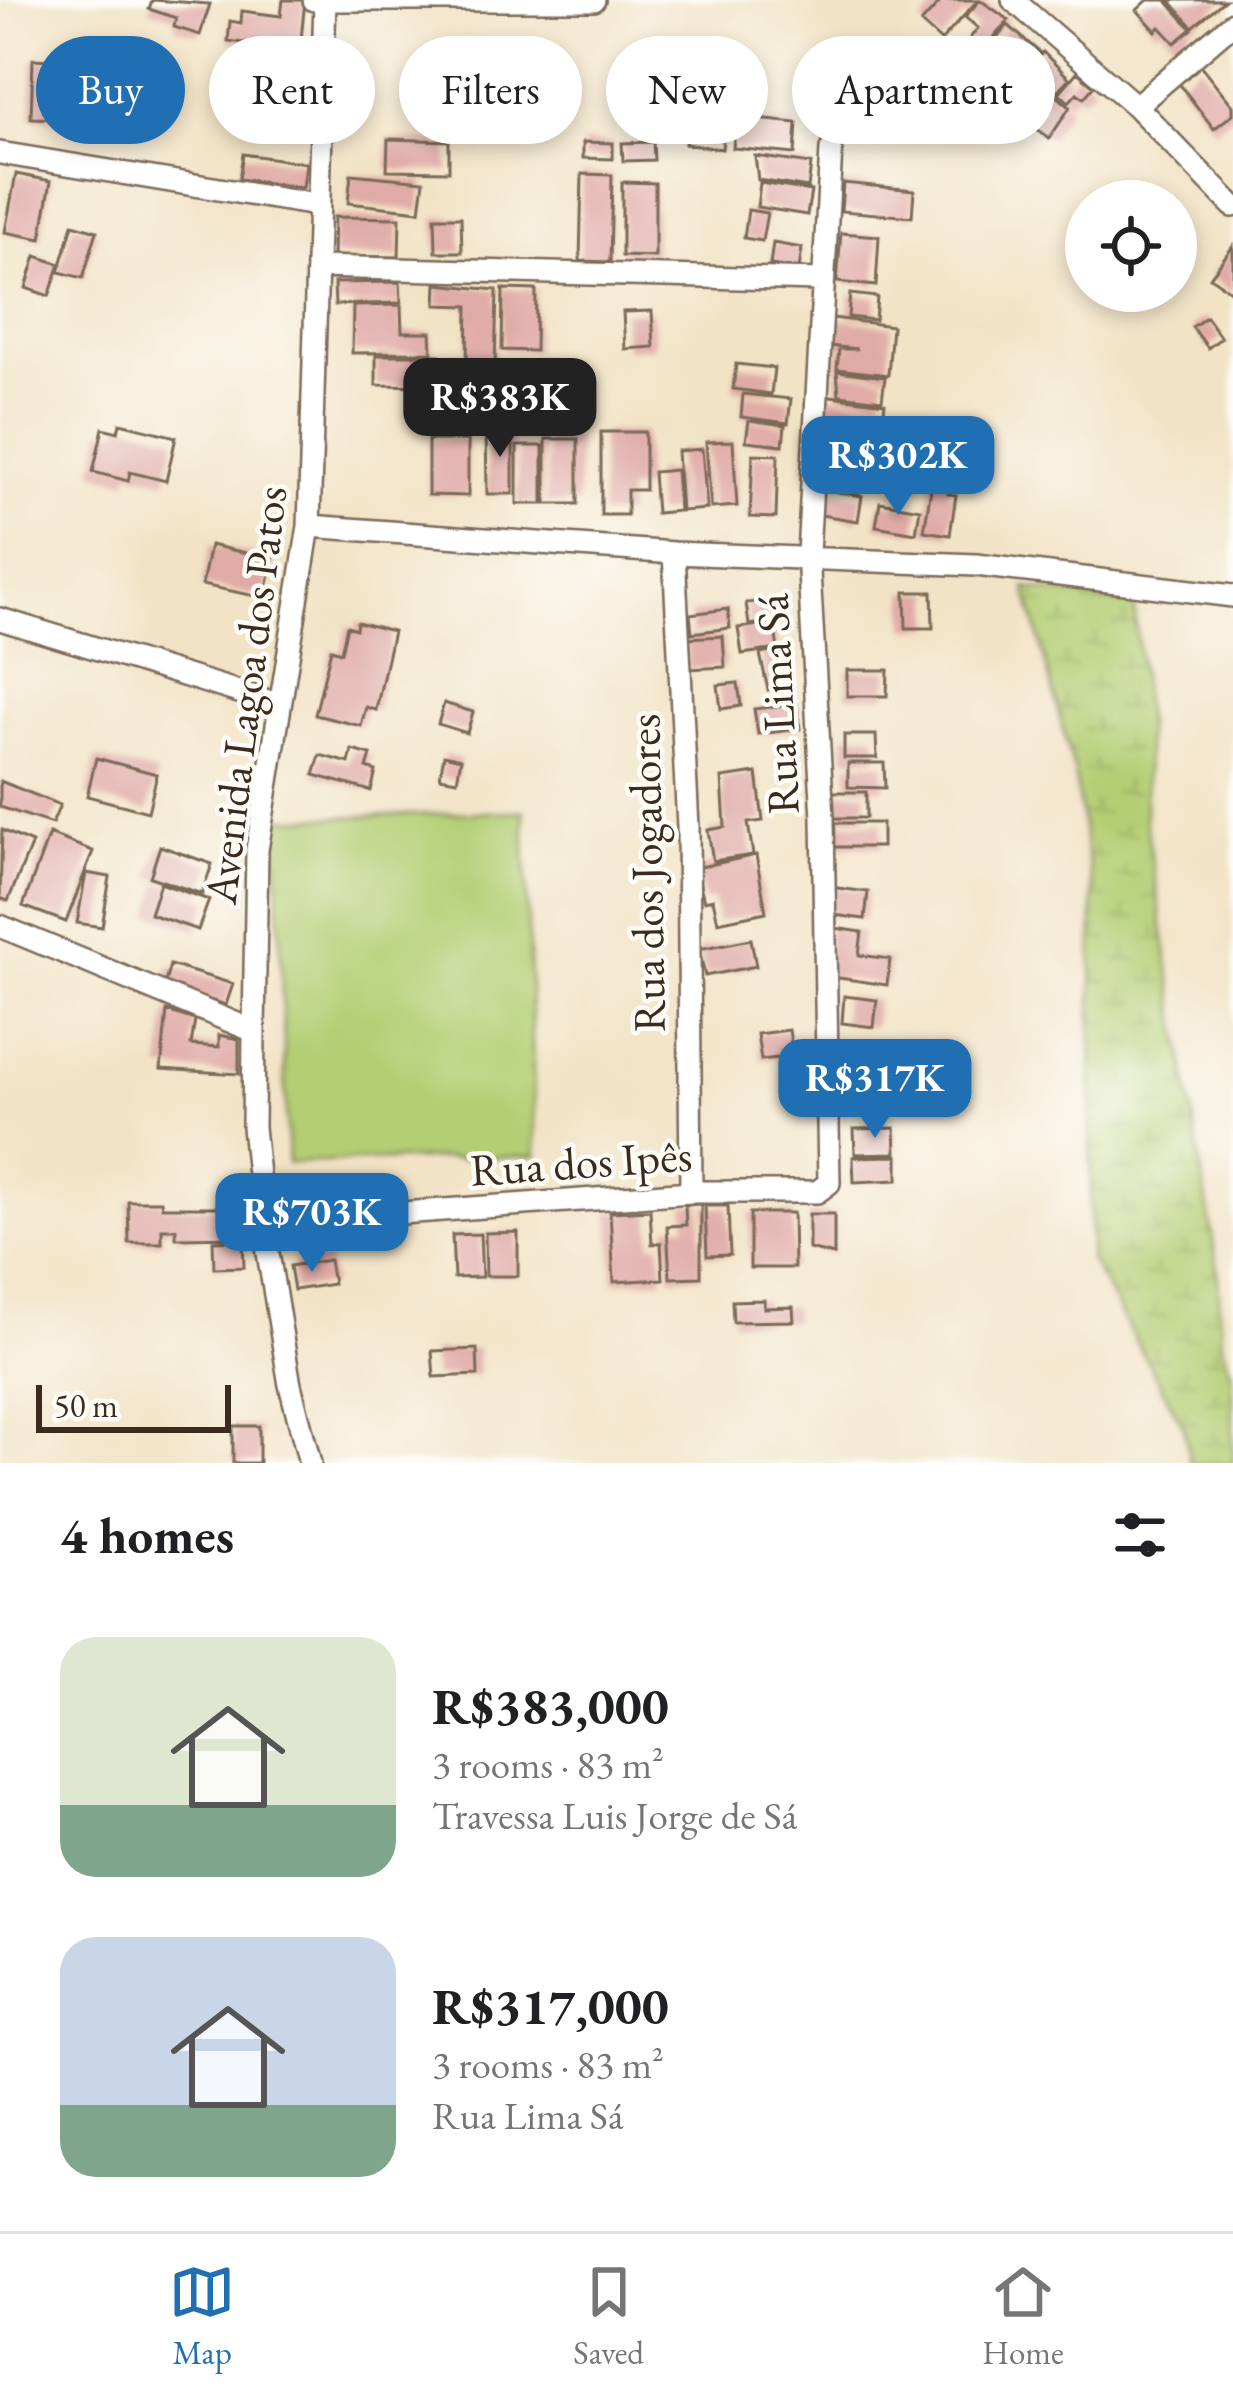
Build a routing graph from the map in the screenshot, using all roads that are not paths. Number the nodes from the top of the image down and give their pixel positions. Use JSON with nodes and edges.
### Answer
{"nodes":[{"id":1,"x":594,"y":0,"type":"edge"},
{"id":2,"x":1012,"y":0,"type":"edge"},
{"id":3,"x":321,"y":1,"type":"edge"},
{"id":4,"x":1233,"y":23,"type":"edge"},
{"id":5,"x":1136,"y":106,"type":"junction"},
{"id":6,"x":831,"y":149,"type":"dead end"},
{"id":7,"x":0,"y":153,"type":"edge"},
{"id":8,"x":316,"y":205,"type":"junction"},
{"id":9,"x":1233,"y":206,"type":"edge"},
{"id":10,"x":318,"y":267,"type":"junction"},
{"id":11,"x":820,"y":280,"type":"junction"},
{"id":12,"x":309,"y":526,"type":"junction"},
{"id":13,"x":674,"y":553,"type":"junction"},
{"id":14,"x":808,"y":554,"type":"junction"},
{"id":15,"x":1233,"y":596,"type":"edge"},
{"id":16,"x":0,"y":619,"type":"edge"},
{"id":17,"x":278,"y":704,"type":"junction"},
{"id":18,"x":0,"y":926,"type":"edge"},
{"id":19,"x":254,"y":1031,"type":"junction"},
{"id":20,"x":829,"y":1183,"type":"joint"},
{"id":21,"x":691,"y":1192,"type":"junction"},
{"id":22,"x":262,"y":1223,"type":"junction"},
{"id":23,"x":310,"y":1463,"type":"edge"}],
"edges":[{"from":1,"to":3,"type":"street"},
{"from":2,"to":5,"type":"street"},
{"from":3,"to":8,"type":"street","name":"Avenida Lagoa dos Patos"},
{"from":4,"to":5,"type":"street"},
{"from":5,"to":9,"type":"street"},
{"from":6,"to":11,"type":"street","name":"Rua Lima Sá"},
{"from":7,"to":8,"type":"street"},
{"from":8,"to":10,"type":"street","name":"Avenida Lagoa dos Patos"},
{"from":10,"to":11,"type":"street"},
{"from":10,"to":12,"type":"street","name":"Avenida Lagoa dos Patos"},
{"from":11,"to":14,"type":"street","name":"Rua Lima Sá"},
{"from":12,"to":13,"type":"street"},
{"from":12,"to":17,"type":"street","name":"Avenida Lagoa dos Patos"},
{"from":13,"to":14,"type":"street"},
{"from":13,"to":21,"type":"street","name":"Rua dos Jogadores"},
{"from":14,"to":15,"type":"street"},
{"from":14,"to":20,"type":"street","name":"Rua Lima Sá"},
{"from":16,"to":17,"type":"street"},
{"from":17,"to":19,"type":"street","name":"Avenida Lagoa dos Patos"},
{"from":18,"to":19,"type":"street"},
{"from":19,"to":22,"type":"street","name":"Avenida Lagoa dos Patos"},
{"from":20,"to":21,"type":"street","name":"Rua dos Ipês"},
{"from":21,"to":22,"type":"street","name":"Rua dos Ipês"},
{"from":22,"to":23,"type":"street","name":"Avenida Lagoa dos Patos"}]}
